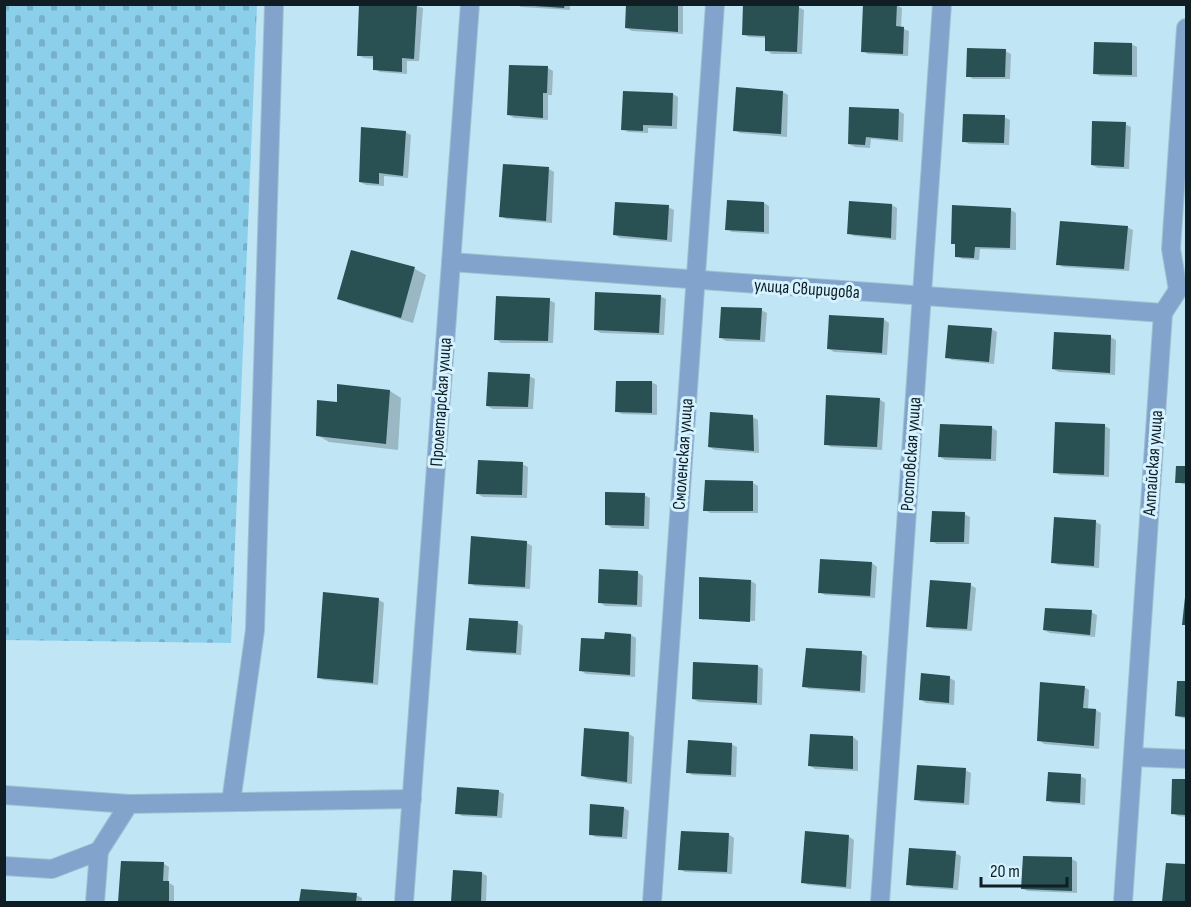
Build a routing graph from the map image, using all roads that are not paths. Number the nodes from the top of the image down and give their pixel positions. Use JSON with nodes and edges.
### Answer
{"nodes":[{"id":1,"x":274,"y":4,"type":"edge"},
{"id":2,"x":470,"y":4,"type":"edge"},
{"id":3,"x":715,"y":4,"type":"edge"},
{"id":4,"x":942,"y":4,"type":"edge"},
{"id":5,"x":1186,"y":28,"type":"edge"},
{"id":6,"x":451,"y":262,"type":"junction"},
{"id":7,"x":695,"y":281,"type":"junction"},
{"id":8,"x":1182,"y":292,"type":"edge"},
{"id":9,"x":922,"y":297,"type":"junction"},
{"id":10,"x":1163,"y":313,"type":"junction"},
{"id":11,"x":1134,"y":757,"type":"junction"},
{"id":12,"x":1186,"y":759,"type":"edge"},
{"id":13,"x":4,"y":795,"type":"edge"},
{"id":14,"x":412,"y":799,"type":"junction"},
{"id":15,"x":231,"y":802,"type":"junction"},
{"id":16,"x":129,"y":804,"type":"junction"},
{"id":17,"x":99,"y":851,"type":"junction"},
{"id":18,"x":4,"y":866,"type":"edge"},
{"id":19,"x":94,"y":903,"type":"edge"},
{"id":20,"x":404,"y":903,"type":"edge"},
{"id":21,"x":652,"y":903,"type":"edge"},
{"id":22,"x":880,"y":903,"type":"edge"},
{"id":23,"x":1123,"y":903,"type":"edge"}],
"edges":[{"from":1,"to":15,"type":"street"},
{"from":2,"to":6,"type":"street","name":"Пролетарская улица"},
{"from":3,"to":7,"type":"street","name":"Смоленская улица"},
{"from":4,"to":9,"type":"street","name":"Ростовская улица"},
{"from":5,"to":8,"type":"street","name":"Алтайская улица"},
{"from":6,"to":7,"type":"street","name":"улица Свиридова"},
{"from":6,"to":14,"type":"street","name":"Пролетарская улица"},
{"from":7,"to":9,"type":"street","name":"улица Свиридова"},
{"from":7,"to":21,"type":"street","name":"Смоленская улица"},
{"from":8,"to":10,"type":"street","name":"Алтайская улица"},
{"from":9,"to":10,"type":"street","name":"улица Свиридова"},
{"from":9,"to":22,"type":"street","name":"Ростовская улица"},
{"from":10,"to":11,"type":"street","name":"Алтайская улица"},
{"from":11,"to":12,"type":"street"},
{"from":11,"to":23,"type":"street","name":"Алтайская улица"},
{"from":13,"to":16,"type":"street"},
{"from":14,"to":15,"type":"street"},
{"from":14,"to":20,"type":"street","name":"Пролетарская улица"},
{"from":15,"to":16,"type":"street"},
{"from":16,"to":17,"type":"street"},
{"from":17,"to":18,"type":"street"},
{"from":17,"to":19,"type":"street"}]}
